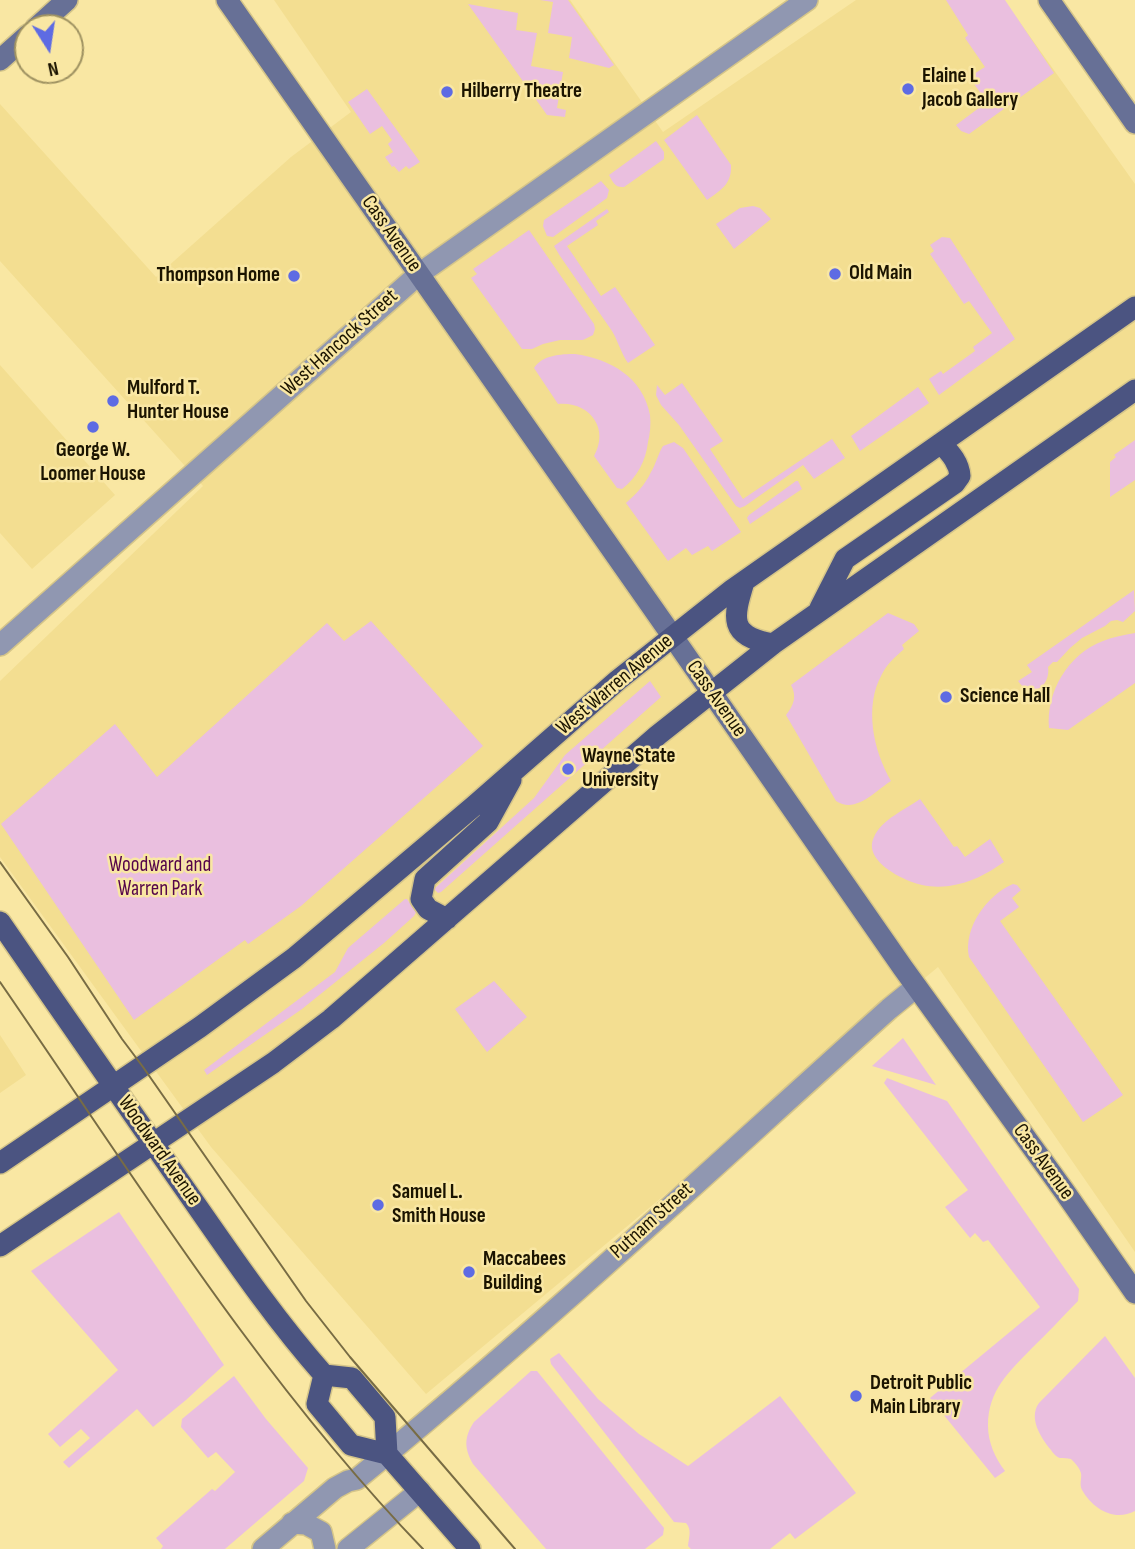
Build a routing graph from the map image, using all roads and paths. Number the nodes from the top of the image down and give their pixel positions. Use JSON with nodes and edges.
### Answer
{"nodes":[{"id":1,"x":67,"y":0,"type":"edge"},
{"id":2,"x":227,"y":0,"type":"edge"},
{"id":3,"x":807,"y":0,"type":"edge"},
{"id":4,"x":1049,"y":0,"type":"edge"},
{"id":5,"x":52,"y":14,"type":"edge"},
{"id":6,"x":14,"y":48,"type":"edge"},
{"id":7,"x":0,"y":60,"type":"edge"},
{"id":8,"x":1135,"y":123,"type":"edge"},
{"id":9,"x":419,"y":274,"type":"junction"},
{"id":10,"x":1135,"y":307,"type":"edge"},
{"id":11,"x":1135,"y":390,"type":"edge"},
{"id":12,"x":940,"y":443,"type":"junction"},
{"id":13,"x":744,"y":582,"type":"junction"},
{"id":14,"x":817,"y":613,"type":"junction"},
{"id":15,"x":673,"y":637,"type":"junction"},
{"id":16,"x":773,"y":644,"type":"junction"},
{"id":17,"x":0,"y":645,"type":"edge"},
{"id":18,"x":712,"y":692,"type":"junction"},
{"id":19,"x":518,"y":767,"type":"junction"},
{"id":20,"x":447,"y":919,"type":"junction"},
{"id":21,"x":0,"y":922,"type":"edge"},
{"id":22,"x":916,"y":987,"type":"junction"},
{"id":23,"x":114,"y":1087,"type":"junction"},
{"id":24,"x":153,"y":1144,"type":"junction"},
{"id":25,"x":0,"y":1163,"type":"edge"},
{"id":26,"x":0,"y":1246,"type":"edge"},
{"id":27,"x":1135,"y":1293,"type":"edge"},
{"id":28,"x":324,"y":1375,"type":"junction"},
{"id":29,"x":387,"y":1454,"type":"junction"},
{"id":30,"x":420,"y":1491,"type":"junction"},
{"id":31,"x":292,"y":1523,"type":"junction"},
{"id":32,"x":263,"y":1549,"type":"edge"},
{"id":33,"x":325,"y":1549,"type":"edge"},
{"id":34,"x":348,"y":1549,"type":"edge"},
{"id":35,"x":470,"y":1549,"type":"edge"}],
"edges":[{"from":1,"to":5,"type":"street"},
{"from":2,"to":9,"type":"street","name":"Cass Avenue"},
{"from":3,"to":9,"type":"street","name":"West Hancock Street"},
{"from":4,"to":8,"type":"street"},
{"from":6,"to":7,"type":"street"},
{"from":9,"to":15,"type":"street","name":"Cass Avenue"},
{"from":9,"to":17,"type":"street","name":"West Hancock Street"},
{"from":10,"to":12,"type":"main road","name":"West Warren Avenue"},
{"from":11,"to":14,"type":"main road"},
{"from":12,"to":13,"type":"main road","name":"West Warren Avenue"},
{"from":12,"to":14,"type":"main road"},
{"from":13,"to":15,"type":"main road","name":"West Warren Avenue"},
{"from":13,"to":16,"type":"main road"},
{"from":14,"to":16,"type":"main road"},
{"from":15,"to":18,"type":"street","name":"Cass Avenue"},
{"from":15,"to":19,"type":"main road","name":"West Warren Avenue"},
{"from":16,"to":18,"type":"main road"},
{"from":18,"to":20,"type":"main road"},
{"from":18,"to":22,"type":"street","name":"Cass Avenue"},
{"from":19,"to":20,"type":"main road"},
{"from":19,"to":23,"type":"main road","name":"West Warren Avenue"},
{"from":20,"to":24,"type":"main road"},
{"from":21,"to":23,"type":"main road","name":"Woodward Avenue"},
{"from":22,"to":27,"type":"street","name":"Cass Avenue"},
{"from":22,"to":29,"type":"street","name":"Putnam Street"},
{"from":23,"to":24,"type":"main road","name":"Woodward Avenue"},
{"from":23,"to":25,"type":"main road","name":"West Warren Avenue"},
{"from":24,"to":26,"type":"main road"},
{"from":24,"to":28,"type":"main road","name":"Woodward Avenue"},
{"from":28,"to":29,"type":"main road"},
{"from":28,"to":29,"type":"main road"},
{"from":29,"to":30,"type":"main road"},
{"from":29,"to":31,"type":"street","name":"Putnam Street"},
{"from":30,"to":34,"type":"street"},
{"from":30,"to":35,"type":"main road"},
{"from":31,"to":32,"type":"street","name":"Putnam Street"},
{"from":31,"to":33,"type":"street"}]}
